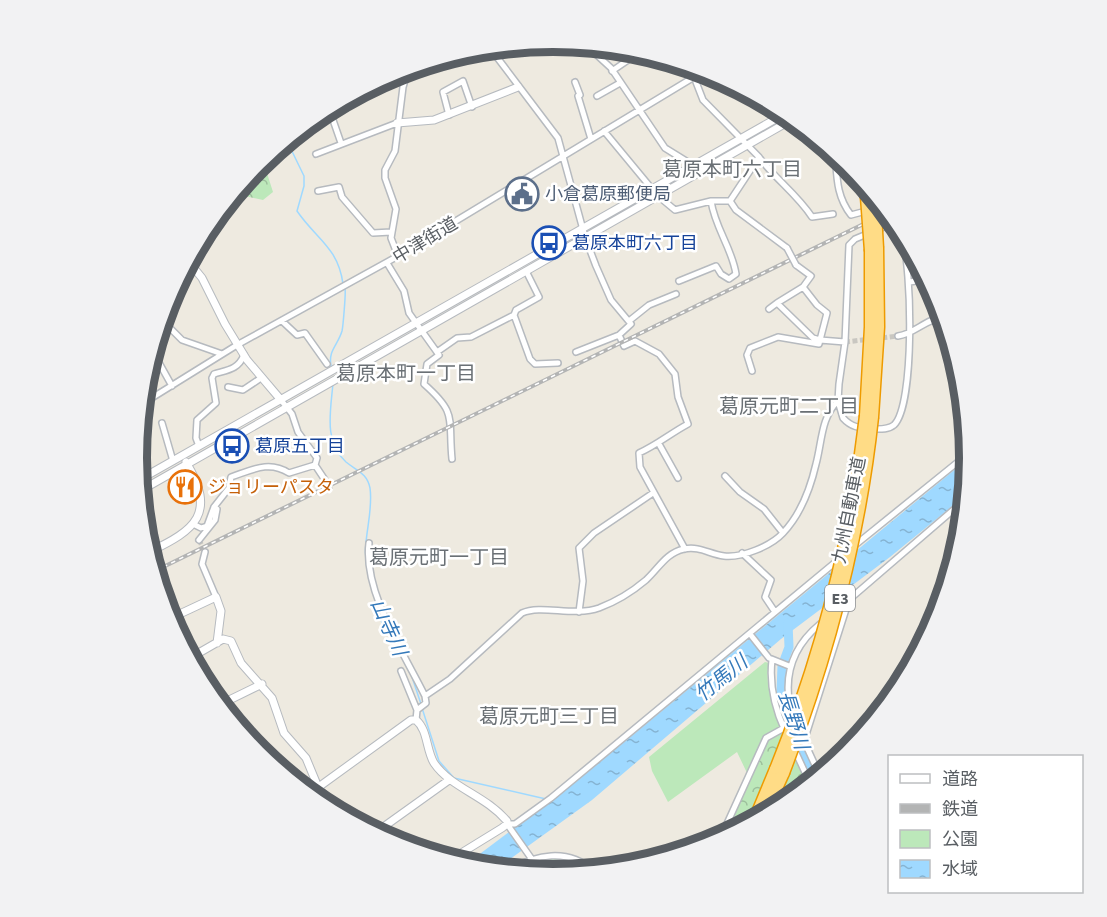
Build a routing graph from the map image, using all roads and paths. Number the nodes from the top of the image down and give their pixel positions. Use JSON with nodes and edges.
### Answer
{"nodes":[{"id":1,"x":596,"y":55,"type":"edge"},
{"id":2,"x":496,"y":57,"type":"edge"},
{"id":3,"x":630,"y":60,"type":"edge"},
{"id":4,"x":612,"y":71,"type":"junction"},
{"id":5,"x":691,"y":77,"type":"edge"},
{"id":6,"x":697,"y":79,"type":"edge"},
{"id":7,"x":406,"y":80,"type":"edge"},
{"id":8,"x":574,"y":82,"type":"dead end"},
{"id":9,"x":620,"y":83,"type":"junction"},
{"id":10,"x":518,"y":87,"type":"junction"},
{"id":11,"x":597,"y":96,"type":"dead end"},
{"id":12,"x":472,"y":107,"type":"junction"},
{"id":13,"x":641,"y":110,"type":"junction"},
{"id":14,"x":449,"y":115,"type":"junction"},
{"id":15,"x":776,"y":119,"type":"edge"},
{"id":16,"x":333,"y":120,"type":"dead end"},
{"id":17,"x":397,"y":123,"type":"junction"},
{"id":18,"x":784,"y":124,"type":"edge"},
{"id":19,"x":604,"y":131,"type":"junction"},
{"id":20,"x":591,"y":139,"type":"junction"},
{"id":21,"x":740,"y":139,"type":"junction"},
{"id":22,"x":341,"y":143,"type":"junction"},
{"id":23,"x":749,"y":144,"type":"junction"},
{"id":24,"x":316,"y":154,"type":"dead end"},
{"id":25,"x":563,"y":156,"type":"junction"},
{"id":26,"x":759,"y":157,"type":"junction"},
{"id":27,"x":690,"y":166,"type":"junction"},
{"id":28,"x":836,"y":166,"type":"edge"},
{"id":29,"x":694,"y":174,"type":"junction"},
{"id":30,"x":652,"y":188,"type":"junction"},
{"id":31,"x":318,"y":191,"type":"dead end"},
{"id":32,"x":657,"y":195,"type":"junction"},
{"id":33,"x":711,"y":201,"type":"junction"},
{"id":34,"x":730,"y":201,"type":"junction"},
{"id":35,"x":871,"y":206,"type":"edge"},
{"id":36,"x":873,"y":208,"type":"edge"},
{"id":37,"x":833,"y":214,"type":"dead end"},
{"id":38,"x":886,"y":226,"type":"edge"},
{"id":39,"x":582,"y":228,"type":"junction"},
{"id":40,"x":391,"y":232,"type":"junction"},
{"id":41,"x":585,"y":237,"type":"junction"},
{"id":42,"x":398,"y":256,"type":"junction"},
{"id":43,"x":906,"y":257,"type":"edge"},
{"id":44,"x":387,"y":262,"type":"junction"},
{"id":45,"x":195,"y":270,"type":"edge"},
{"id":46,"x":526,"y":271,"type":"junction"},
{"id":47,"x":919,"y":280,"type":"edge"},
{"id":48,"x":679,"y":281,"type":"dead end"},
{"id":49,"x":910,"y":282,"type":"junction"},
{"id":50,"x":803,"y":287,"type":"junction"},
{"id":51,"x":676,"y":294,"type":"dead end"},
{"id":52,"x":777,"y":303,"type":"junction"},
{"id":53,"x":769,"y":309,"type":"dead end"},
{"id":54,"x":514,"y":315,"type":"junction"},
{"id":55,"x":935,"y":318,"type":"edge"},
{"id":56,"x":282,"y":321,"type":"junction"},
{"id":57,"x":629,"y":321,"type":"junction"},
{"id":58,"x":416,"y":324,"type":"junction"},
{"id":59,"x":169,"y":327,"type":"edge"},
{"id":60,"x":421,"y":331,"type":"junction"},
{"id":61,"x":619,"y":335,"type":"junction"},
{"id":62,"x":909,"y":335,"type":"junction"},
{"id":63,"x":898,"y":336,"type":"tunnel mouth"},
{"id":64,"x":820,"y":340,"type":"junction"},
{"id":65,"x":845,"y":342,"type":"junction"},
{"id":66,"x":237,"y":345,"type":"junction"},
{"id":67,"x":437,"y":352,"type":"junction"},
{"id":68,"x":576,"y":352,"type":"dead end"},
{"id":69,"x":222,"y":354,"type":"junction"},
{"id":70,"x":244,"y":355,"type":"junction"},
{"id":71,"x":159,"y":362,"type":"edge"},
{"id":72,"x":558,"y":363,"type":"dead end"},
{"id":73,"x":327,"y":364,"type":"dead end"},
{"id":74,"x":752,"y":371,"type":"dead end"},
{"id":75,"x":261,"y":378,"type":"junction"},
{"id":76,"x":172,"y":386,"type":"junction"},
{"id":77,"x":228,"y":387,"type":"dead end"},
{"id":78,"x":152,"y":398,"type":"edge"},
{"id":79,"x":281,"y":400,"type":"junction"},
{"id":80,"x":838,"y":401,"type":"junction"},
{"id":81,"x":286,"y":407,"type":"junction"},
{"id":82,"x":162,"y":423,"type":"dead end"},
{"id":83,"x":658,"y":444,"type":"junction"},
{"id":84,"x":199,"y":446,"type":"junction"},
{"id":85,"x":182,"y":456,"type":"junction"},
{"id":86,"x":452,"y":459,"type":"dead end"},
{"id":87,"x":960,"y":460,"type":"edge"},
{"id":88,"x":173,"y":461,"type":"junction"},
{"id":89,"x":187,"y":464,"type":"junction"},
{"id":90,"x":315,"y":465,"type":"junction"},
{"id":91,"x":148,"y":475,"type":"edge"},
{"id":92,"x":725,"y":476,"type":"dead end"},
{"id":93,"x":678,"y":478,"type":"dead end"},
{"id":94,"x":325,"y":480,"type":"tunnel mouth"},
{"id":95,"x":148,"y":486,"type":"edge"},
{"id":96,"x":653,"y":493,"type":"junction"},
{"id":97,"x":214,"y":507,"type":"junction"},
{"id":98,"x":956,"y":507,"type":"edge"},
{"id":99,"x":193,"y":524,"type":"junction"},
{"id":100,"x":783,"y":533,"type":"junction"},
{"id":101,"x":199,"y":540,"type":"dead end"},
{"id":102,"x":369,"y":543,"type":"dead end"},
{"id":103,"x":157,"y":548,"type":"edge"},
{"id":104,"x":685,"y":549,"type":"junction"},
{"id":105,"x":205,"y":552,"type":"tunnel mouth"},
{"id":106,"x":742,"y":553,"type":"junction"},
{"id":107,"x":216,"y":597,"type":"junction"},
{"id":108,"x":579,"y":612,"type":"junction"},
{"id":109,"x":775,"y":612,"type":"junction"},
{"id":110,"x":178,"y":615,"type":"edge"},
{"id":111,"x":820,"y":624,"type":"dead end"},
{"id":112,"x":750,"y":635,"type":"junction"},
{"id":113,"x":217,"y":643,"type":"junction"},
{"id":114,"x":198,"y":654,"type":"edge"},
{"id":115,"x":775,"y":661,"type":"junction"},
{"id":116,"x":788,"y":666,"type":"junction"},
{"id":117,"x":401,"y":671,"type":"dead end"},
{"id":118,"x":262,"y":684,"type":"junction"},
{"id":119,"x":425,"y":696,"type":"junction"},
{"id":120,"x":788,"y":700,"type":"junction"},
{"id":121,"x":227,"y":701,"type":"edge"},
{"id":122,"x":814,"y":709,"type":"junction"},
{"id":123,"x":417,"y":710,"type":"junction"},
{"id":124,"x":792,"y":715,"type":"dead end"},
{"id":125,"x":416,"y":720,"type":"junction"},
{"id":126,"x":796,"y":753,"type":"dead end"},
{"id":127,"x":816,"y":768,"type":"edge"},
{"id":128,"x":779,"y":771,"type":"junction"},
{"id":129,"x":807,"y":776,"type":"edge"},
{"id":130,"x":449,"y":780,"type":"junction"},
{"id":131,"x":318,"y":787,"type":"junction"},
{"id":132,"x":322,"y":792,"type":"edge"},
{"id":133,"x":769,"y":802,"type":"edge"},
{"id":134,"x":761,"y":807,"type":"edge"},
{"id":135,"x":726,"y":826,"type":"edge"},
{"id":136,"x":383,"y":827,"type":"edge"},
{"id":137,"x":509,"y":827,"type":"junction"},
{"id":138,"x":461,"y":854,"type":"edge"},
{"id":139,"x":531,"y":858,"type":"junction"},
{"id":140,"x":520,"y":863,"type":"edge"},
{"id":141,"x":581,"y":864,"type":"edge"}],
"edges":[{"from":1,"to":4,"type":"street"},
{"from":2,"to":10,"type":"street"},
{"from":3,"to":4,"type":"street"},
{"from":4,"to":9,"type":"street"},
{"from":5,"to":13,"type":"street","name":"中津街道"},
{"from":6,"to":21,"type":"street"},
{"from":7,"to":17,"type":"street"},
{"from":8,"to":20,"type":"street"},
{"from":9,"to":11,"type":"street"},
{"from":9,"to":13,"type":"street"},
{"from":10,"to":12,"type":"street"},
{"from":10,"to":25,"type":"street"},
{"from":12,"to":14,"type":"street"},
{"from":12,"to":14,"type":"street"},
{"from":13,"to":19,"type":"street","name":"中津街道"},
{"from":13,"to":27,"type":"street"},
{"from":14,"to":17,"type":"street"},
{"from":15,"to":21,"type":"street"},
{"from":16,"to":22,"type":"street"},
{"from":17,"to":22,"type":"street"},
{"from":17,"to":40,"type":"street"},
{"from":18,"to":23,"type":"street"},
{"from":19,"to":20,"type":"street","name":"中津街道"},
{"from":19,"to":30,"type":"street"},
{"from":20,"to":25,"type":"street","name":"中津街道"},
{"from":21,"to":23,"type":"street"},
{"from":21,"to":27,"type":"street"},
{"from":22,"to":24,"type":"street"},
{"from":23,"to":26,"type":"street"},
{"from":23,"to":29,"type":"street"},
{"from":25,"to":39,"type":"street"},
{"from":25,"to":42,"type":"street","name":"中津街道"},
{"from":26,"to":34,"type":"street"},
{"from":26,"to":37,"type":"street"},
{"from":27,"to":29,"type":"street"},
{"from":27,"to":30,"type":"street"},
{"from":28,"to":36,"type":"street"},
{"from":29,"to":32,"type":"street"},
{"from":30,"to":32,"type":"street"},
{"from":30,"to":39,"type":"street"},
{"from":31,"to":40,"type":"street"},
{"from":32,"to":33,"type":"street"},
{"from":32,"to":41,"type":"street"},
{"from":33,"to":34,"type":"street"},
{"from":33,"to":48,"type":"street"},
{"from":34,"to":50,"type":"street","bridge":true},
{"from":35,"to":128,"type":"highway","name":"九州自動車道","number":"E3","bridge":true},
{"from":38,"to":65,"type":"street"},
{"from":39,"to":41,"type":"street"},
{"from":39,"to":58,"type":"street"},
{"from":40,"to":42,"type":"street"},
{"from":41,"to":46,"type":"street"},
{"from":41,"to":57,"type":"street"},
{"from":42,"to":44,"type":"street","name":"中津街道"},
{"from":43,"to":49,"type":"street"},
{"from":44,"to":56,"type":"street","name":"中津街道"},
{"from":44,"to":58,"type":"street"},
{"from":45,"to":66,"type":"street"},
{"from":46,"to":54,"type":"street"},
{"from":46,"to":60,"type":"street"},
{"from":47,"to":49,"type":"street"},
{"from":49,"to":62,"type":"street"},
{"from":50,"to":52,"type":"street"},
{"from":50,"to":64,"type":"street"},
{"from":51,"to":57,"type":"street"},
{"from":52,"to":53,"type":"street"},
{"from":52,"to":64,"type":"street"},
{"from":54,"to":67,"type":"street"},
{"from":54,"to":72,"type":"street"},
{"from":55,"to":62,"type":"street"},
{"from":56,"to":66,"type":"street","name":"中津街道"},
{"from":56,"to":73,"type":"street"},
{"from":57,"to":61,"type":"street"},
{"from":58,"to":60,"type":"street"},
{"from":58,"to":79,"type":"street"},
{"from":59,"to":69,"type":"street"},
{"from":60,"to":67,"type":"street"},
{"from":60,"to":81,"type":"street"},
{"from":61,"to":68,"type":"street"},
{"from":61,"to":83,"type":"street"},
{"from":62,"to":63,"type":"street"},
{"from":62,"to":80,"type":"street"},
{"from":64,"to":65,"type":"street"},
{"from":64,"to":74,"type":"street"},
{"from":65,"to":80,"type":"street"},
{"from":66,"to":69,"type":"street","name":"中津街道"},
{"from":66,"to":70,"type":"street"},
{"from":67,"to":86,"type":"street"},
{"from":69,"to":76,"type":"street","name":"中津街道"},
{"from":70,"to":75,"type":"street"},
{"from":70,"to":84,"type":"street"},
{"from":71,"to":76,"type":"street"},
{"from":75,"to":77,"type":"street"},
{"from":75,"to":79,"type":"street"},
{"from":76,"to":78,"type":"street","name":"中津街道"},
{"from":79,"to":81,"type":"street"},
{"from":79,"to":84,"type":"street"},
{"from":80,"to":100,"type":"street"},
{"from":81,"to":89,"type":"street"},
{"from":81,"to":90,"type":"street"},
{"from":82,"to":88,"type":"street"},
{"from":83,"to":93,"type":"street"},
{"from":83,"to":96,"type":"street"},
{"from":84,"to":85,"type":"street"},
{"from":85,"to":88,"type":"street"},
{"from":85,"to":89,"type":"street"},
{"from":87,"to":109,"type":"street"},
{"from":88,"to":91,"type":"street"},
{"from":89,"to":95,"type":"street"},
{"from":89,"to":99,"type":"street"},
{"from":90,"to":94,"type":"street"},
{"from":90,"to":97,"type":"street"},
{"from":92,"to":100,"type":"street"},
{"from":96,"to":104,"type":"street"},
{"from":96,"to":108,"type":"street"},
{"from":97,"to":99,"type":"street"},
{"from":97,"to":101,"type":"street"},
{"from":98,"to":122,"type":"street"},
{"from":99,"to":103,"type":"street"},
{"from":100,"to":106,"type":"street"},
{"from":102,"to":119,"type":"street"},
{"from":104,"to":106,"type":"street"},
{"from":104,"to":108,"type":"street"},
{"from":105,"to":107,"type":"street"},
{"from":106,"to":109,"type":"street"},
{"from":107,"to":110,"type":"street"},
{"from":107,"to":113,"type":"street"},
{"from":108,"to":119,"type":"street"},
{"from":109,"to":112,"type":"street"},
{"from":111,"to":116,"type":"street"},
{"from":112,"to":115,"type":"street"},
{"from":112,"to":137,"type":"street"},
{"from":113,"to":114,"type":"street"},
{"from":113,"to":118,"type":"street"},
{"from":115,"to":116,"type":"street"},
{"from":115,"to":135,"type":"street"},
{"from":116,"to":120,"type":"street"},
{"from":117,"to":123,"type":"street"},
{"from":118,"to":121,"type":"street"},
{"from":118,"to":131,"type":"street"},
{"from":119,"to":123,"type":"street"},
{"from":120,"to":122,"type":"street"},
{"from":120,"to":124,"type":"street"},
{"from":122,"to":127,"type":"street"},
{"from":123,"to":125,"type":"street"},
{"from":125,"to":130,"type":"street"},
{"from":125,"to":131,"type":"street"},
{"from":126,"to":129,"type":"street"},
{"from":128,"to":133,"type":"highway","name":"九州自動車道"},
{"from":128,"to":134,"type":"highway","name":"九州自動車道"},
{"from":130,"to":136,"type":"street"},
{"from":130,"to":137,"type":"street"},
{"from":131,"to":132,"type":"street"},
{"from":137,"to":138,"type":"street"},
{"from":137,"to":139,"type":"street"},
{"from":139,"to":140,"type":"street"},
{"from":139,"to":141,"type":"street"}]}
